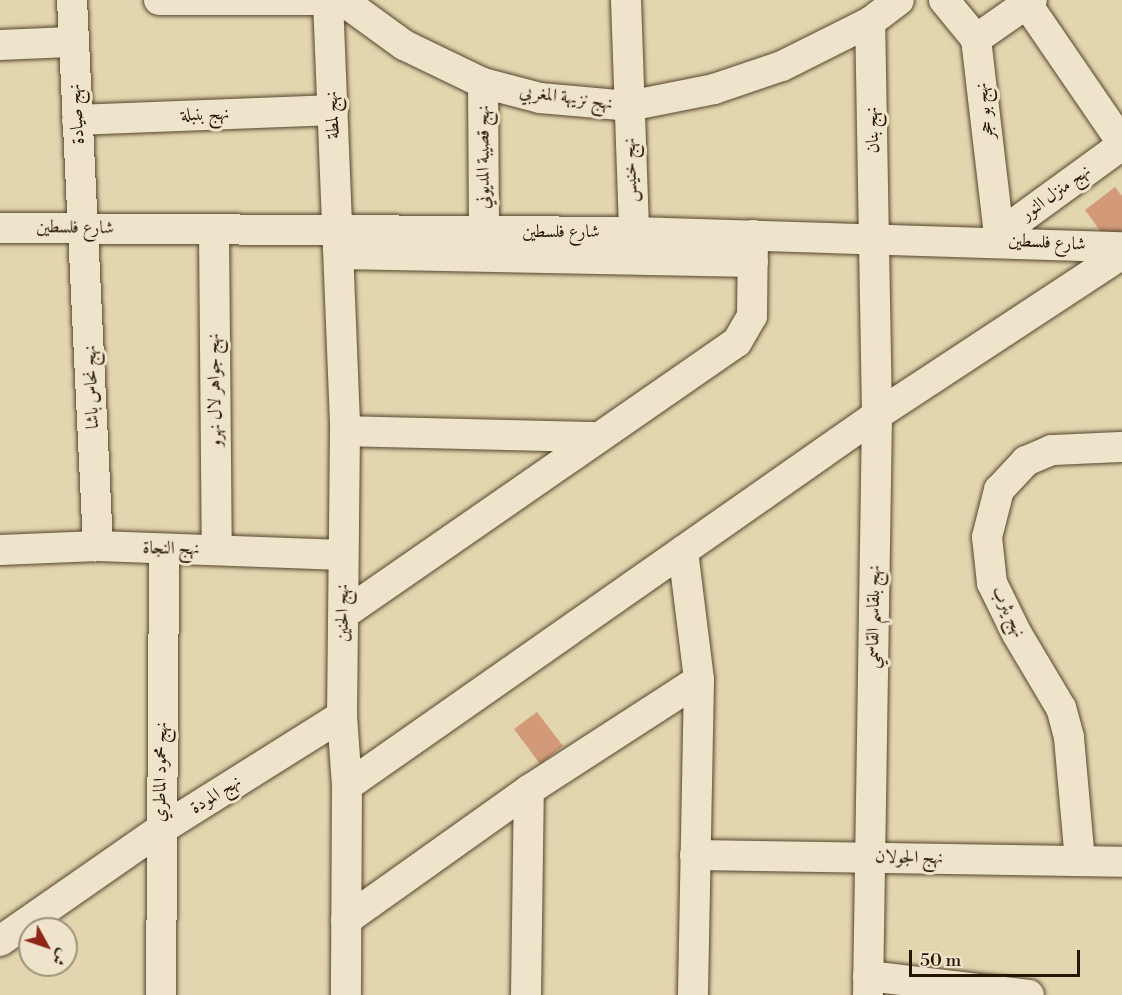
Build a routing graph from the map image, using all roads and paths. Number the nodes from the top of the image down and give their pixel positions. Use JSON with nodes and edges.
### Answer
{"nodes":[{"id":1,"x":72,"y":0,"type":"edge"},
{"id":2,"x":159,"y":0,"type":"edge"},
{"id":3,"x":328,"y":0,"type":"edge"},
{"id":4,"x":342,"y":0,"type":"edge"},
{"id":5,"x":626,"y":0,"type":"edge"},
{"id":6,"x":899,"y":0,"type":"edge"},
{"id":7,"x":944,"y":0,"type":"edge"},
{"id":8,"x":1030,"y":2,"type":"edge"},
{"id":9,"x":870,"y":22,"type":"junction"},
{"id":10,"x":976,"y":39,"type":"junction"},
{"id":11,"x":72,"y":42,"type":"junction"},
{"id":12,"x":0,"y":45,"type":"edge"},
{"id":13,"x":483,"y":83,"type":"junction"},
{"id":14,"x":629,"y":106,"type":"junction"},
{"id":15,"x":333,"y":110,"type":"junction"},
{"id":16,"x":77,"y":120,"type":"junction"},
{"id":17,"x":1122,"y":144,"type":"edge"},
{"id":18,"x":0,"y":228,"type":"edge"},
{"id":19,"x":86,"y":229,"type":"junction"},
{"id":20,"x":213,"y":230,"type":"junction"},
{"id":21,"x":484,"y":231,"type":"junction"},
{"id":22,"x":634,"y":232,"type":"junction"},
{"id":23,"x":995,"y":237,"type":"junction"},
{"id":24,"x":877,"y":238,"type":"junction"},
{"id":25,"x":339,"y":242,"type":"junction"},
{"id":26,"x":1122,"y":247,"type":"edge"},
{"id":27,"x":753,"y":249,"type":"junction"},
{"id":28,"x":1122,"y":254,"type":"edge"},
{"id":29,"x":877,"y":415,"type":"junction"},
{"id":30,"x":345,"y":431,"type":"junction"},
{"id":31,"x":596,"y":437,"type":"junction"},
{"id":32,"x":1122,"y":447,"type":"edge"},
{"id":33,"x":98,"y":546,"type":"junction"},
{"id":34,"x":0,"y":550,"type":"edge"},
{"id":35,"x":164,"y":550,"type":"junction"},
{"id":36,"x":217,"y":550,"type":"junction"},
{"id":37,"x":683,"y":550,"type":"junction"},
{"id":38,"x":343,"y":555,"type":"junction"},
{"id":39,"x":344,"y":614,"type":"junction"},
{"id":40,"x":699,"y":680,"type":"junction"},
{"id":41,"x":342,"y":716,"type":"junction"},
{"id":42,"x":347,"y":786,"type":"junction"},
{"id":43,"x":529,"y":790,"type":"junction"},
{"id":44,"x":160,"y":830,"type":"junction"},
{"id":45,"x":695,"y":855,"type":"junction"},
{"id":46,"x":870,"y":857,"type":"junction"},
{"id":47,"x":1080,"y":861,"type":"junction"},
{"id":48,"x":1122,"y":862,"type":"edge"},
{"id":49,"x":346,"y":920,"type":"junction"},
{"id":50,"x":2,"y":940,"type":"edge"},
{"id":51,"x":868,"y":986,"type":"edge"},
{"id":52,"x":161,"y":995,"type":"edge"},
{"id":53,"x":346,"y":995,"type":"edge"},
{"id":54,"x":526,"y":995,"type":"edge"},
{"id":55,"x":693,"y":995,"type":"edge"},
{"id":56,"x":1029,"y":995,"type":"edge"}],
"edges":[{"from":1,"to":11,"type":"street","name":"نهج صيادة"},
{"from":2,"to":3,"type":"street"},
{"from":3,"to":15,"type":"street","name":"نهج لمطة"},
{"from":4,"to":13,"type":"street","name":"نهج نزيهة المغربي"},
{"from":5,"to":14,"type":"street","name":"نهج خنيس"},
{"from":6,"to":9,"type":"street","name":"نهج نزيهة المغربي"},
{"from":7,"to":10,"type":"street"},
{"from":8,"to":10,"type":"street"},
{"from":8,"to":17,"type":"street"},
{"from":9,"to":14,"type":"street","name":"نهج نزيهة المغربي"},
{"from":9,"to":24,"type":"street","name":"نهج بنان"},
{"from":10,"to":23,"type":"street","name":"نهج بو حجر"},
{"from":11,"to":12,"type":"street"},
{"from":11,"to":16,"type":"street","name":"نهج صيادة"},
{"from":13,"to":14,"type":"street","name":"نهج نزيهة المغربي"},
{"from":13,"to":21,"type":"street","name":"نهج قصيبة المديوني"},
{"from":14,"to":22,"type":"street","name":"نهج خنيس"},
{"from":15,"to":16,"type":"street","name":"نهج بنبلة"},
{"from":15,"to":25,"type":"street","name":"نهج لمطة"},
{"from":16,"to":19,"type":"street","name":"نهج صيادة"},
{"from":17,"to":23,"type":"street","name":"نهج منزل النور"},
{"from":18,"to":19,"type":"street","name":"شارع فلسطين"},
{"from":19,"to":20,"type":"street","name":"شارع فلسطين"},
{"from":19,"to":33,"type":"street","name":"نهج نحاس باشا"},
{"from":20,"to":25,"type":"street","name":"شارع فلسطين"},
{"from":20,"to":36,"type":"street","name":"نهج جواهر لال نهرو"},
{"from":21,"to":22,"type":"street","name":"شارع فلسطين"},
{"from":21,"to":25,"type":"street","name":"شارع فلسطين"},
{"from":22,"to":27,"type":"street","name":"شارع فلسطين"},
{"from":23,"to":24,"type":"street","name":"شارع فلسطين"},
{"from":23,"to":26,"type":"street","name":"شارع فلسطين"},
{"from":24,"to":27,"type":"street","name":"شارع فلسطين"},
{"from":24,"to":29,"type":"street","name":"نهج بلقاسم القاسمي"},
{"from":25,"to":27,"type":"street"},
{"from":25,"to":30,"type":"street","name":"نهج الحنين"},
{"from":27,"to":31,"type":"street"},
{"from":28,"to":29,"type":"street"},
{"from":29,"to":37,"type":"street"},
{"from":29,"to":46,"type":"street","name":"نهج بلقاسم القاسمي"},
{"from":30,"to":31,"type":"street"},
{"from":30,"to":38,"type":"street","name":"نهج الحنين"},
{"from":31,"to":39,"type":"street"},
{"from":32,"to":47,"type":"street","name":"نهج يثرب"},
{"from":33,"to":34,"type":"street","name":"نهج النجاة"},
{"from":33,"to":35,"type":"street","name":"نهج النجاة"},
{"from":35,"to":36,"type":"street","name":"نهج النجاة"},
{"from":35,"to":44,"type":"street","name":"نهج محمود الماطري"},
{"from":36,"to":38,"type":"street","name":"نهج النجاة"},
{"from":37,"to":40,"type":"street"},
{"from":37,"to":42,"type":"street"},
{"from":38,"to":39,"type":"street","name":"نهج الحنين"},
{"from":39,"to":41,"type":"street","name":"نهج الحنين"},
{"from":40,"to":43,"type":"street"},
{"from":40,"to":45,"type":"street"},
{"from":41,"to":42,"type":"street","name":"نهج الحنين"},
{"from":41,"to":44,"type":"street","name":"نهج المودة"},
{"from":42,"to":49,"type":"street","name":"نهج الحنين"},
{"from":43,"to":49,"type":"street"},
{"from":43,"to":54,"type":"street"},
{"from":44,"to":50,"type":"street","name":"نهج المودة"},
{"from":44,"to":52,"type":"street","name":"نهج محمود الماطري"},
{"from":45,"to":46,"type":"street","name":"نهج الجولان"},
{"from":45,"to":55,"type":"street"},
{"from":46,"to":47,"type":"street","name":"نهج الجولان"},
{"from":46,"to":51,"type":"street","name":"نهج بلقاسم القاسمي"},
{"from":47,"to":48,"type":"street","name":"نهج الجولان"},
{"from":49,"to":53,"type":"street","name":"نهج الحنين"},
{"from":51,"to":56,"type":"street"}]}
